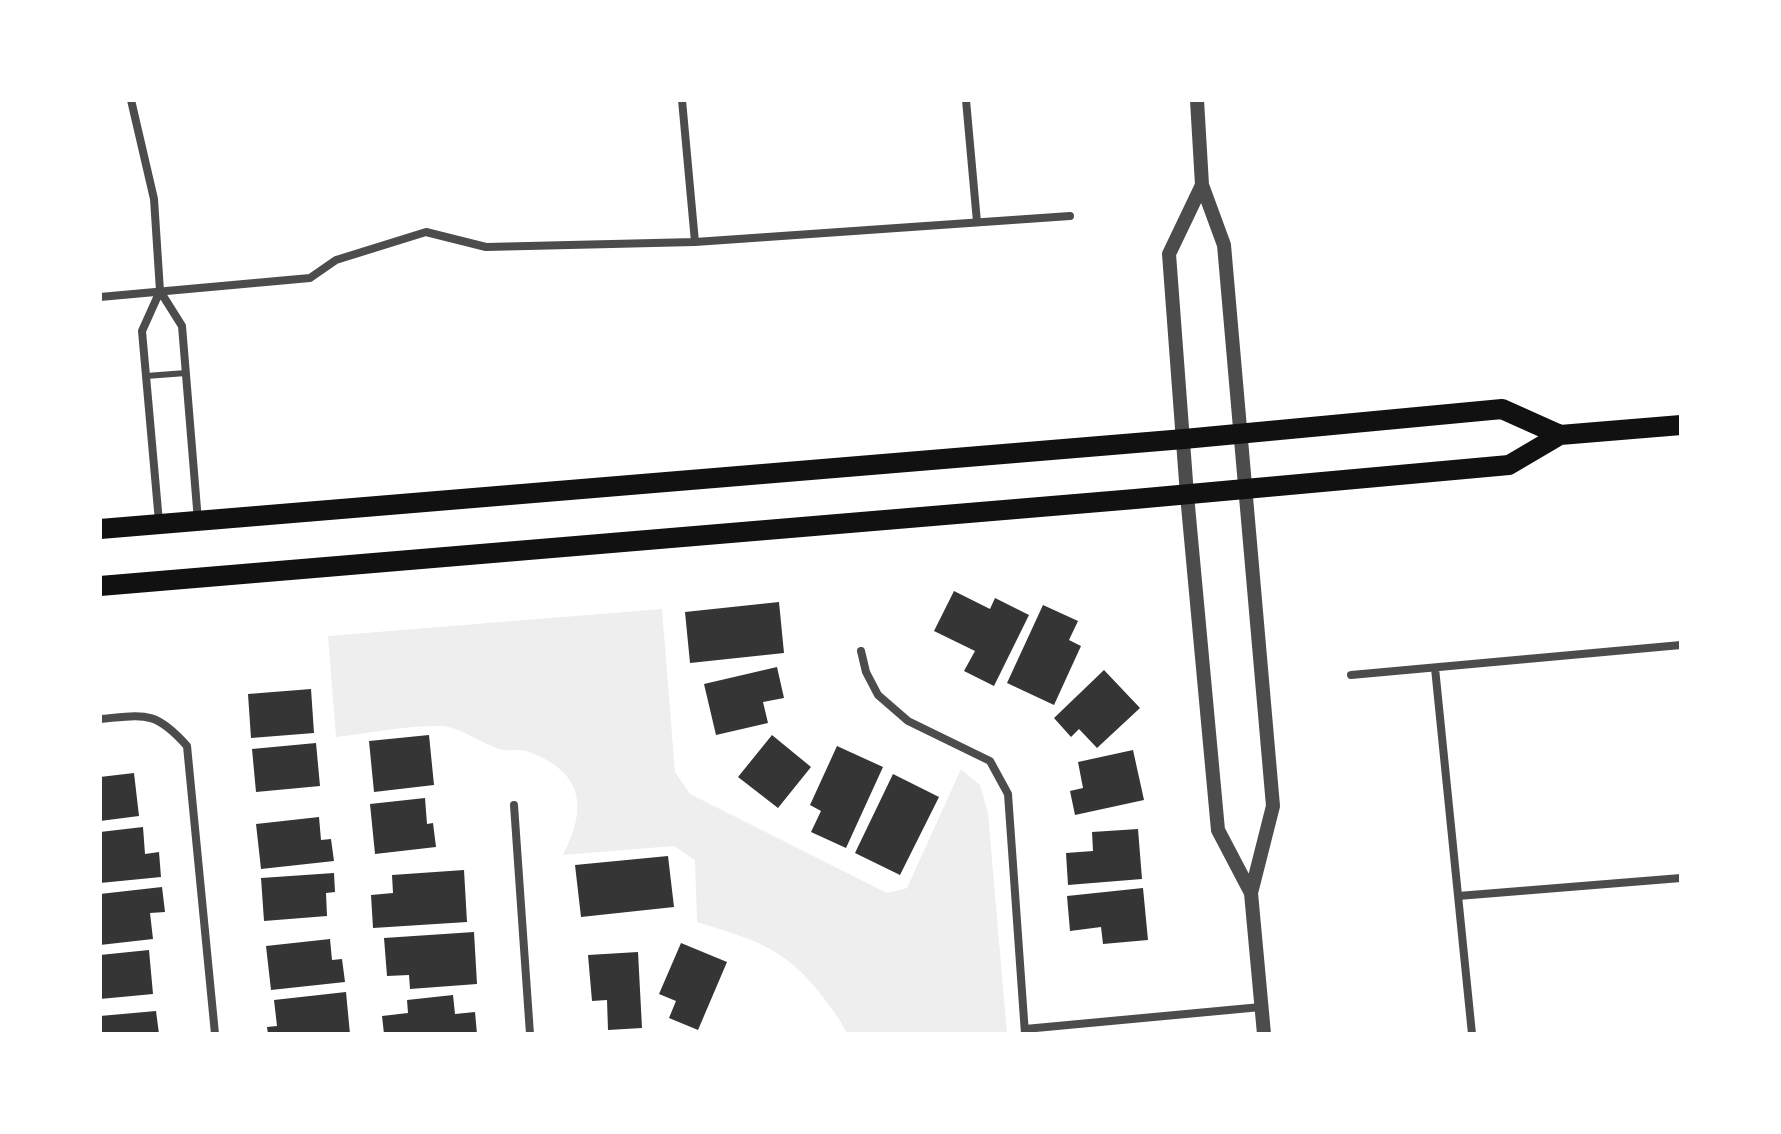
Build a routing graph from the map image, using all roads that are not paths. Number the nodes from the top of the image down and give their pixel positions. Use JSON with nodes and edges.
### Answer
{"nodes":[{"id":1,"x":131,"y":100,"type":"edge"},
{"id":2,"x":682,"y":100,"type":"edge"},
{"id":3,"x":966,"y":100,"type":"edge"},
{"id":4,"x":1197,"y":100,"type":"edge"},
{"id":5,"x":1202,"y":185,"type":"junction"},
{"id":6,"x":1070,"y":216,"type":"dead end"},
{"id":7,"x":977,"y":222,"type":"junction"},
{"id":8,"x":695,"y":242,"type":"junction"},
{"id":9,"x":160,"y":291,"type":"junction"},
{"id":10,"x":100,"y":297,"type":"edge"},
{"id":11,"x":186,"y":373,"type":"junction"},
{"id":12,"x":146,"y":376,"type":"junction"},
{"id":13,"x":1681,"y":425,"type":"edge"},
{"id":14,"x":1241,"y":434,"type":"junction"},
{"id":15,"x":1560,"y":435,"type":"junction"},
{"id":16,"x":1184,"y":439,"type":"junction"},
{"id":17,"x":1246,"y":490,"type":"junction"},
{"id":18,"x":1187,"y":495,"type":"junction"},
{"id":19,"x":198,"y":521,"type":"junction"},
{"id":20,"x":159,"y":525,"type":"junction"},
{"id":21,"x":100,"y":529,"type":"edge"},
{"id":22,"x":100,"y":586,"type":"edge"},
{"id":23,"x":1681,"y":645,"type":"edge"},
{"id":24,"x":861,"y":651,"type":"dead end"},
{"id":25,"x":1435,"y":668,"type":"junction"},
{"id":26,"x":1351,"y":675,"type":"dead end"},
{"id":27,"x":100,"y":719,"type":"edge"},
{"id":28,"x":514,"y":805,"type":"dead end"},
{"id":29,"x":1681,"y":878,"type":"edge"},
{"id":30,"x":1251,"y":893,"type":"junction"},
{"id":31,"x":1458,"y":896,"type":"junction"},
{"id":32,"x":1261,"y":1007,"type":"junction"},
{"id":33,"x":1025,"y":1031,"type":"edge"},
{"id":34,"x":215,"y":1034,"type":"edge"},
{"id":35,"x":530,"y":1034,"type":"edge"},
{"id":36,"x":1264,"y":1034,"type":"edge"},
{"id":37,"x":1472,"y":1034,"type":"edge"}],
"edges":[{"from":1,"to":9,"type":"street"},
{"from":2,"to":8,"type":"street"},
{"from":3,"to":7,"type":"street"},
{"from":4,"to":5,"type":"street"},
{"from":5,"to":14,"type":"street"},
{"from":5,"to":16,"type":"street"},
{"from":6,"to":7,"type":"street"},
{"from":7,"to":8,"type":"street"},
{"from":8,"to":9,"type":"street"},
{"from":9,"to":10,"type":"street"},
{"from":9,"to":11,"type":"street"},
{"from":9,"to":12,"type":"street"},
{"from":11,"to":12,"type":"lane"},
{"from":11,"to":19,"type":"street"},
{"from":12,"to":20,"type":"street"},
{"from":13,"to":15,"type":"main road"},
{"from":14,"to":15,"type":"main road"},
{"from":14,"to":16,"type":"main road"},
{"from":14,"to":17,"type":"street"},
{"from":15,"to":17,"type":"main road"},
{"from":16,"to":18,"type":"street"},
{"from":16,"to":19,"type":"main road"},
{"from":17,"to":18,"type":"main road"},
{"from":17,"to":30,"type":"street"},
{"from":18,"to":22,"type":"main road"},
{"from":18,"to":30,"type":"street"},
{"from":19,"to":20,"type":"main road"},
{"from":20,"to":21,"type":"main road"},
{"from":23,"to":25,"type":"street"},
{"from":24,"to":33,"type":"street"},
{"from":25,"to":26,"type":"street"},
{"from":25,"to":31,"type":"street"},
{"from":27,"to":34,"type":"street"},
{"from":28,"to":35,"type":"street"},
{"from":29,"to":31,"type":"street"},
{"from":30,"to":32,"type":"street"},
{"from":31,"to":37,"type":"street"},
{"from":32,"to":33,"type":"street"},
{"from":32,"to":36,"type":"street"}]}
